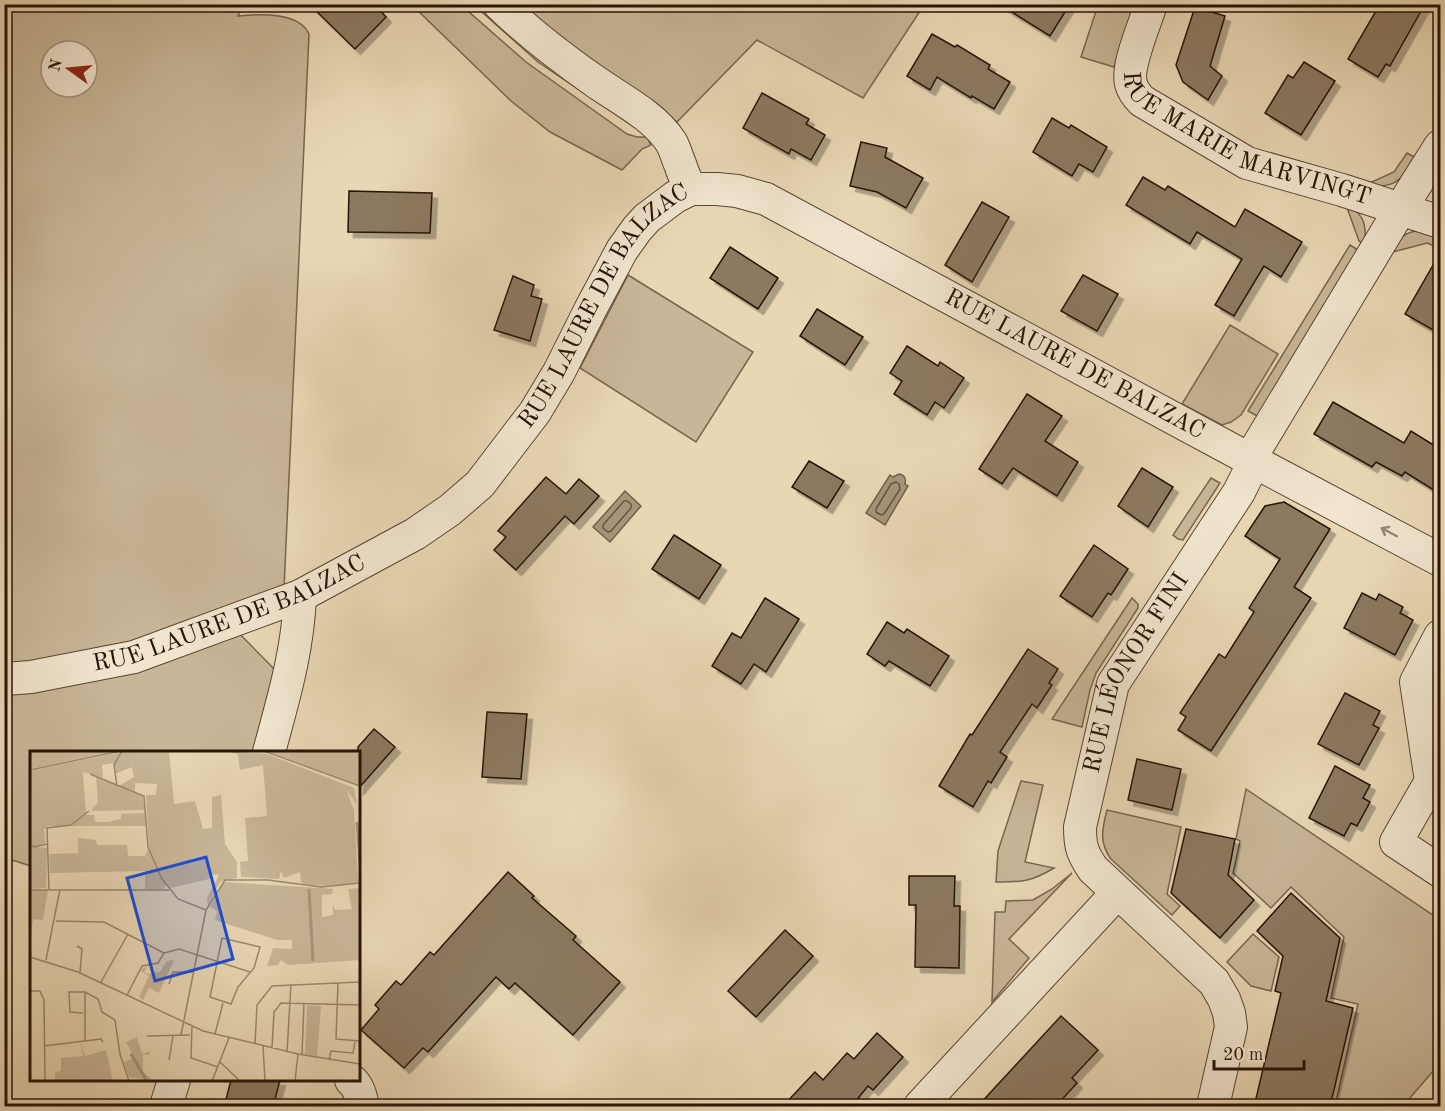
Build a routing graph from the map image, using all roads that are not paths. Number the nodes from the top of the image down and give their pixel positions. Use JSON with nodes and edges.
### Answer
{"nodes":[{"id":1,"x":500,"y":4,"type":"edge"},
{"id":2,"x":1151,"y":4,"type":"edge"},
{"id":3,"x":1440,"y":146,"type":"edge"},
{"id":4,"x":691,"y":189,"type":"junction"},
{"id":5,"x":1401,"y":208,"type":"junction"},
{"id":6,"x":1440,"y":222,"type":"edge"},
{"id":7,"x":1251,"y":460,"type":"junction"},
{"id":8,"x":1440,"y":560,"type":"edge"},
{"id":9,"x":300,"y":596,"type":"junction"},
{"id":10,"x":1440,"y":636,"type":"edge"},
{"id":11,"x":4,"y":679,"type":"edge"},
{"id":12,"x":270,"y":751,"type":"edge"},
{"id":13,"x":1440,"y":871,"type":"edge"},
{"id":14,"x":1117,"y":893,"type":"junction"},
{"id":15,"x":174,"y":1081,"type":"edge"},
{"id":16,"x":352,"y":1081,"type":"edge"},
{"id":17,"x":166,"y":1107,"type":"edge"},
{"id":18,"x":362,"y":1107,"type":"edge"},
{"id":19,"x":920,"y":1107,"type":"edge"},
{"id":20,"x":1213,"y":1107,"type":"edge"}],
"edges":[{"from":1,"to":4,"type":"street"},
{"from":2,"to":5,"type":"street","name":"RUE MARIE MARVINGT"},
{"from":3,"to":5,"type":"street","name":"RUE LÉONOR FINI"},
{"from":4,"to":7,"type":"street","name":"RUE LAURE DE BALZAC"},
{"from":4,"to":9,"type":"street","name":"RUE LAURE DE BALZAC"},
{"from":5,"to":6,"type":"street","name":"RUE MARIE MARVINGT"},
{"from":5,"to":7,"type":"street","name":"RUE LÉONOR FINI"},
{"from":8,"to":7,"type":"street","name":"RUE LAURE DE BALZAC","one_way":true},
{"from":7,"to":14,"type":"street","name":"RUE LÉONOR FINI"},
{"from":9,"to":11,"type":"street","name":"RUE LAURE DE BALZAC"},
{"from":9,"to":12,"type":"street"},
{"from":10,"to":13,"type":"street"},
{"from":14,"to":19,"type":"street"},
{"from":14,"to":20,"type":"street","name":"RUE LÉONOR FINI"},
{"from":15,"to":17,"type":"street"},
{"from":16,"to":18,"type":"street"}]}
